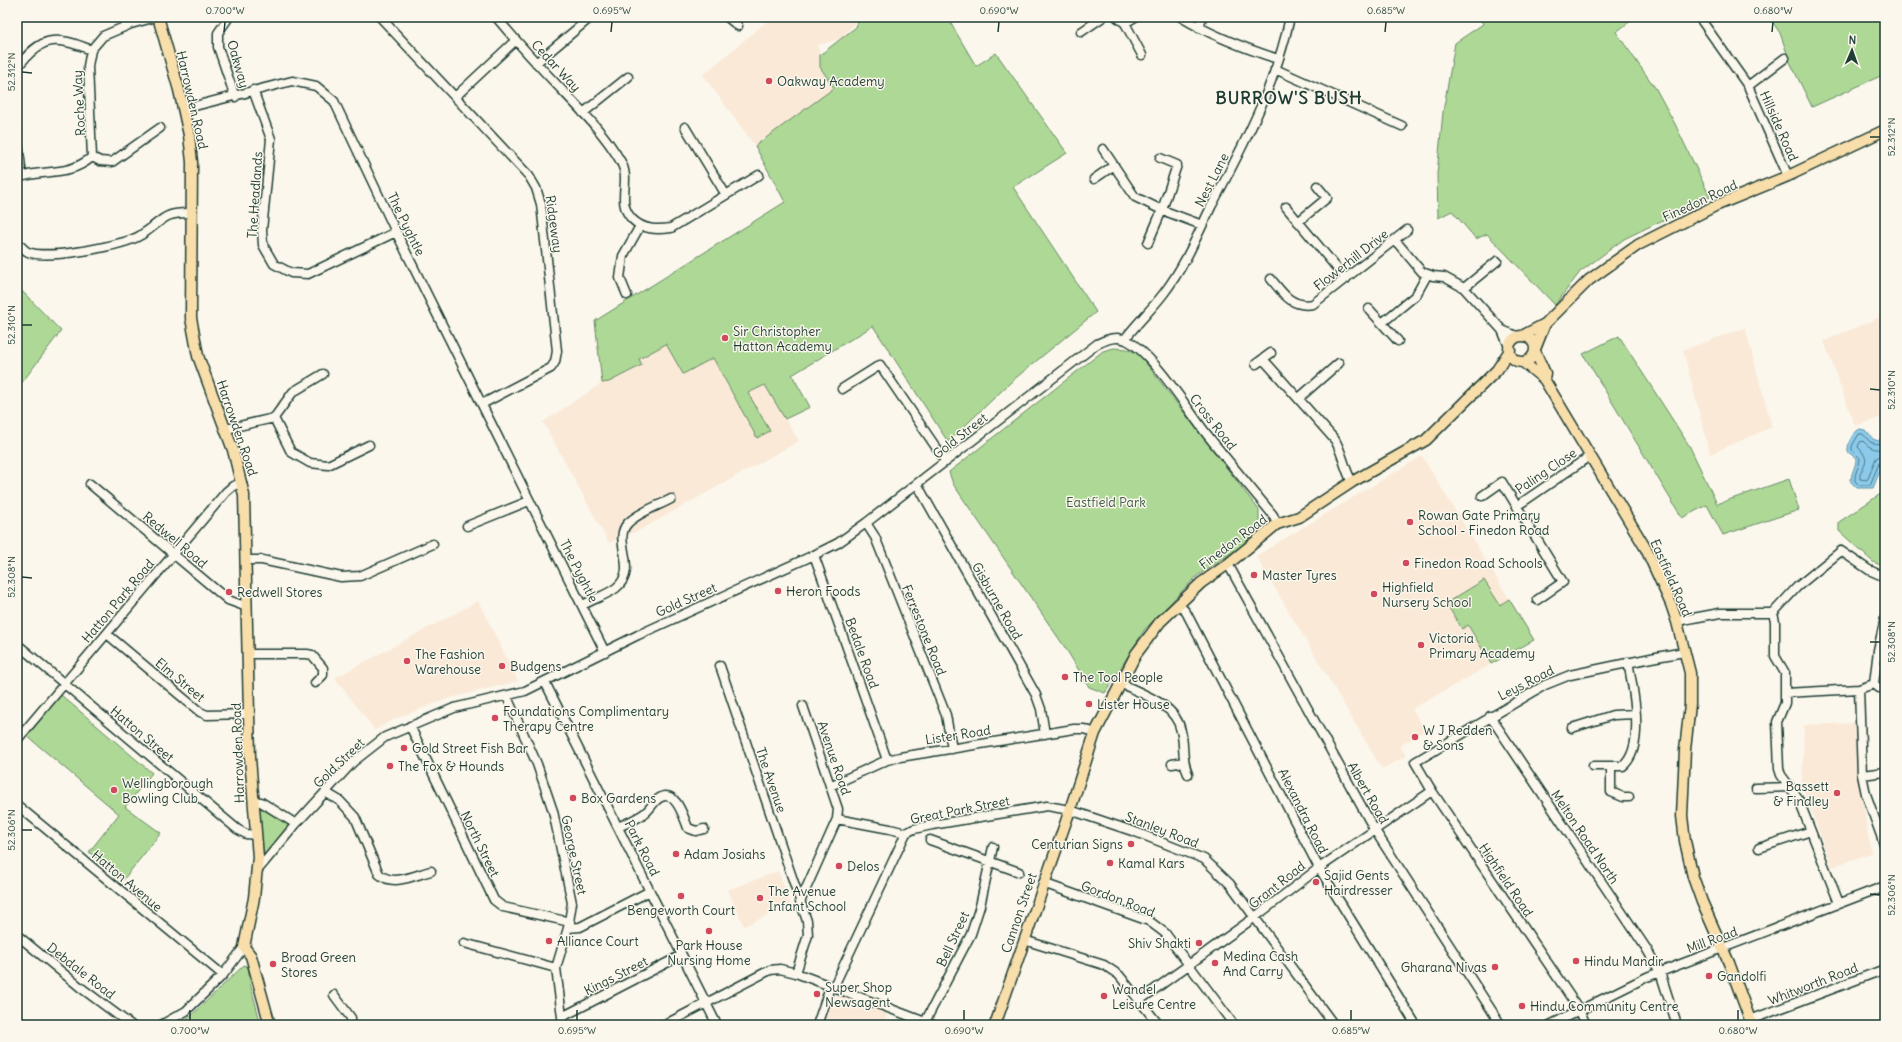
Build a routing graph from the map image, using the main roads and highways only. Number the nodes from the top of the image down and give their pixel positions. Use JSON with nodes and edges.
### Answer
{"nodes":[{"id":1,"x":157,"y":17,"type":"edge"},
{"id":2,"x":1885,"y":130,"type":"edge"},
{"id":3,"x":1545,"y":324,"type":"junction"},
{"id":4,"x":1520,"y":337,"type":"junction"},
{"id":5,"x":1510,"y":350,"type":"junction"},
{"id":6,"x":1535,"y":350,"type":"junction"},
{"id":7,"x":1521,"y":362,"type":"junction"},
{"id":8,"x":1497,"y":370,"type":"junction"},
{"id":9,"x":1544,"y":379,"type":"junction"},
{"id":10,"x":1070,"y":810,"type":"joint"},
{"id":11,"x":1751,"y":1023,"type":"edge"},
{"id":12,"x":270,"y":1025,"type":"edge"},
{"id":13,"x":995,"y":1025,"type":"edge"}],
"edges":[{"from":1,"to":12,"type":"main road","name":"Harrowden Road"},
{"from":2,"to":3,"type":"main road","name":"Finedon Road"},
{"from":3,"to":4,"type":"main road","name":"Finedon Road"},
{"from":3,"to":6,"type":"main road","name":"Finedon Road"},
{"from":4,"to":5,"type":"main road"},
{"from":4,"to":6,"type":"main road"},
{"from":5,"to":7,"type":"main road"},
{"from":5,"to":8,"type":"main road","name":"Finedon Road"},
{"from":6,"to":7,"type":"main road"},
{"from":6,"to":9,"type":"main road","name":"Eastfield Road"},
{"from":7,"to":8,"type":"main road","name":"Finedon Road"},
{"from":7,"to":9,"type":"main road","name":"Eastfield Road"},
{"from":8,"to":10,"type":"main road","name":"Finedon Road"},
{"from":9,"to":11,"type":"main road","name":"Eastfield Road"},
{"from":10,"to":13,"type":"main road","name":"Cannon Street"}]}
